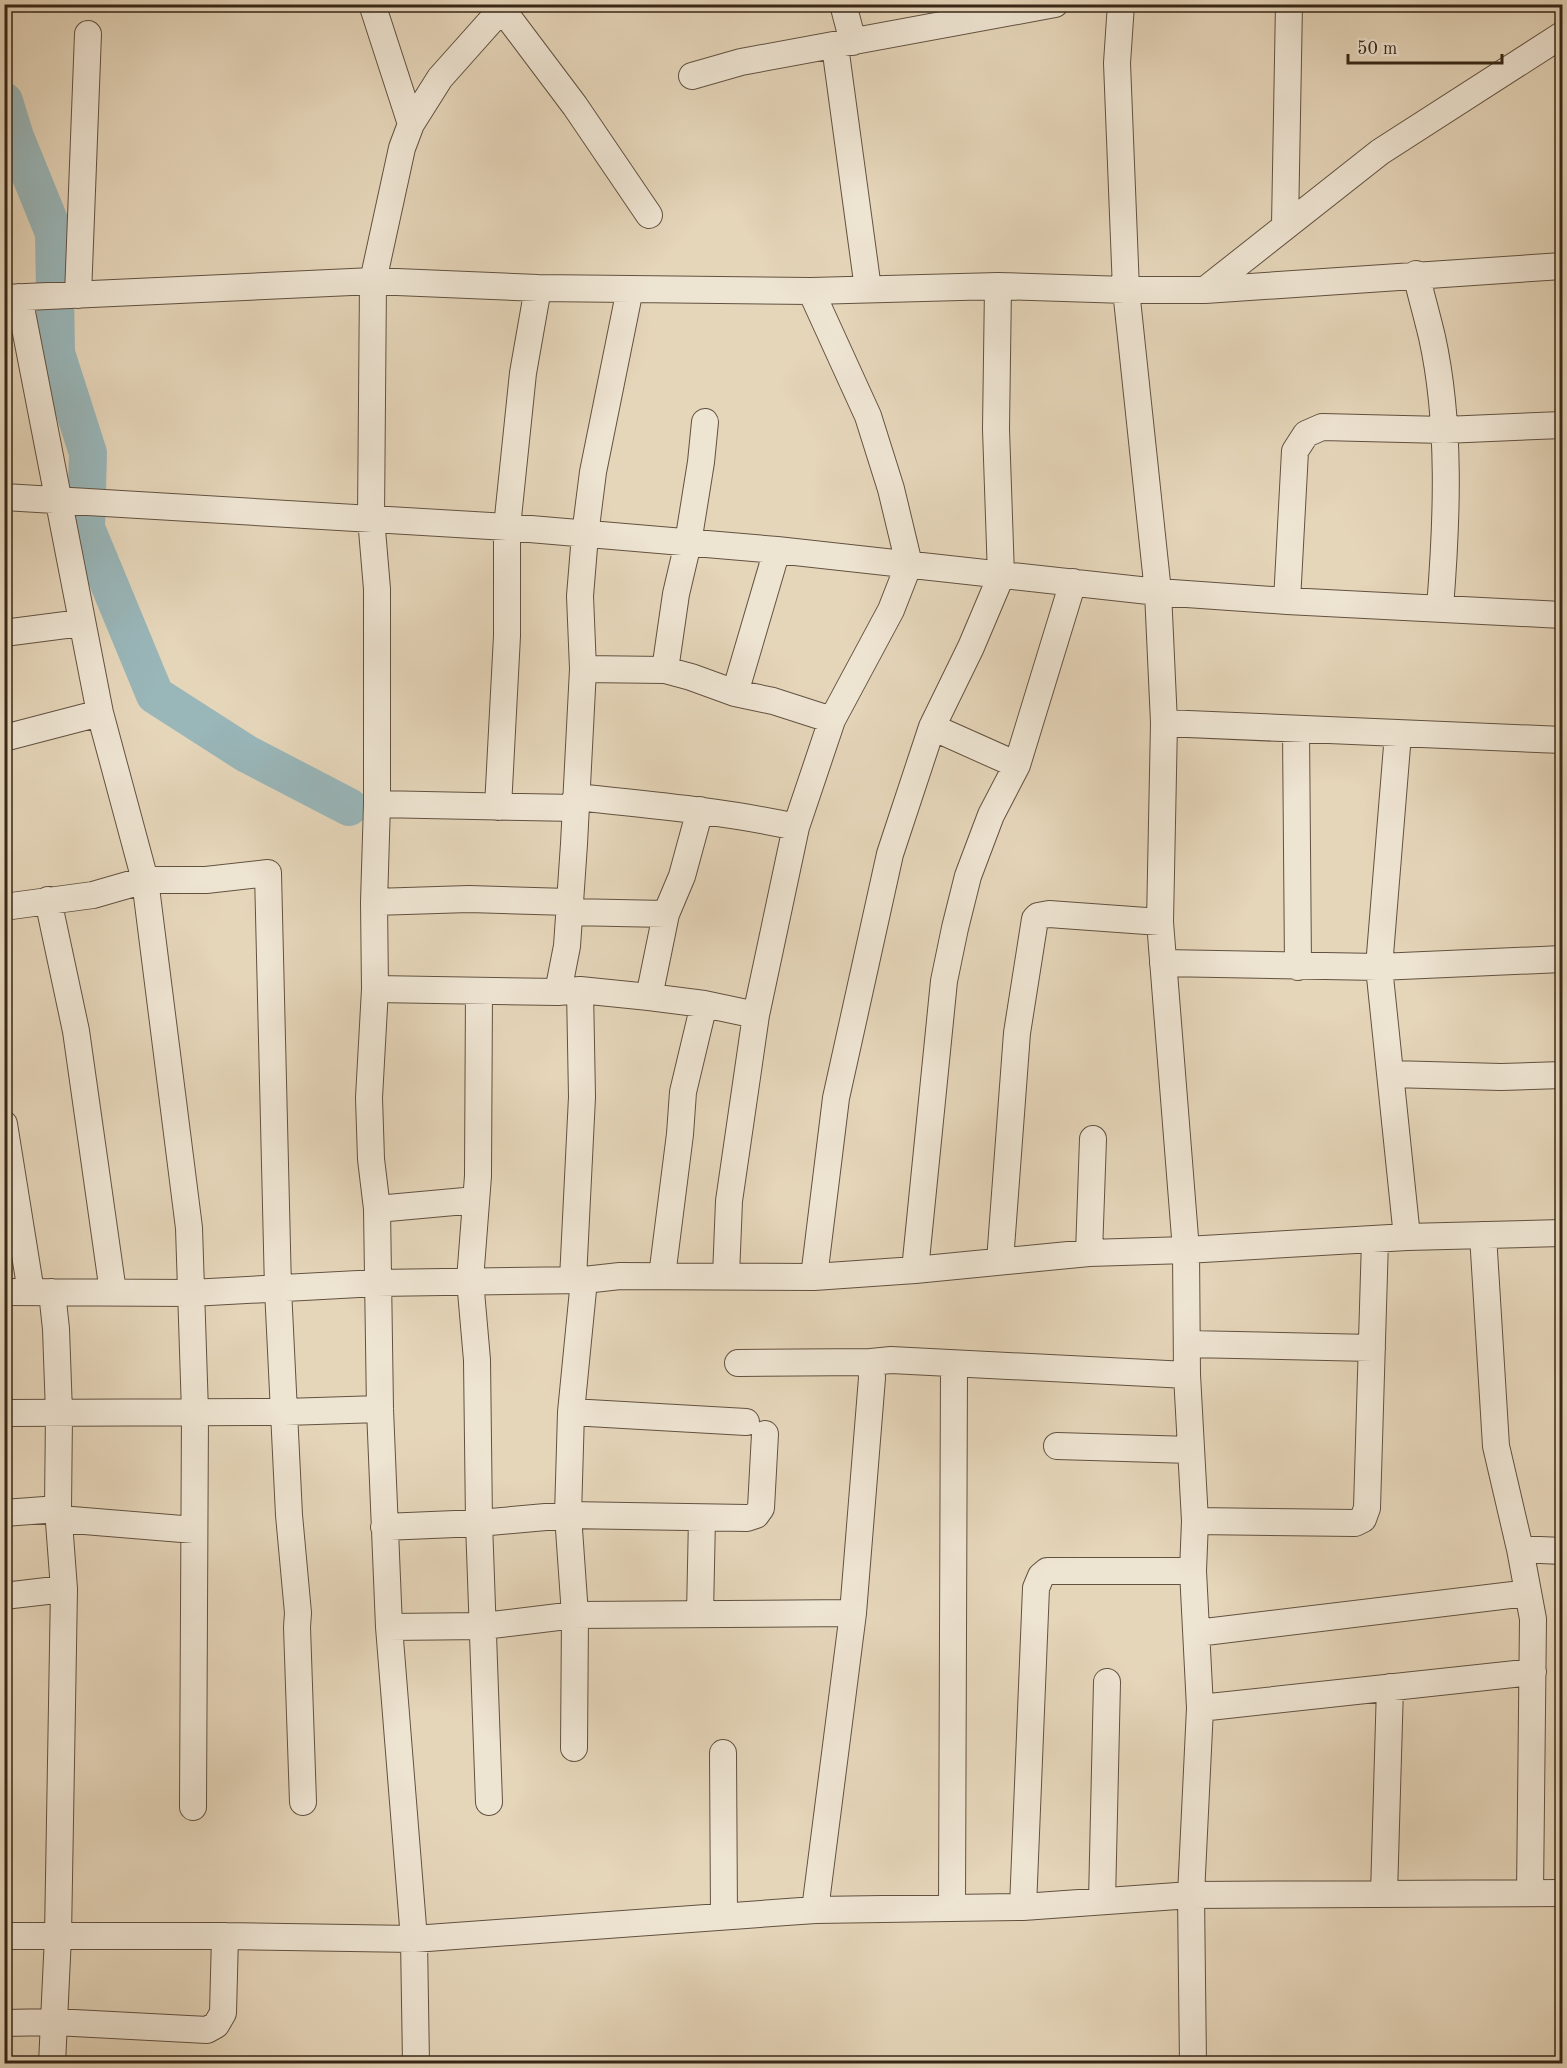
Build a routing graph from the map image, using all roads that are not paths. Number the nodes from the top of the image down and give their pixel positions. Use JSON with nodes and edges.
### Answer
{"nodes":[{"id":1,"x":372,"y":4,"type":"edge"},
{"id":2,"x":843,"y":4,"type":"edge"},
{"id":3,"x":1055,"y":4,"type":"edge"},
{"id":4,"x":1121,"y":4,"type":"edge"},
{"id":5,"x":1288,"y":4,"type":"edge"},
{"id":6,"x":504,"y":7,"type":"edge"},
{"id":7,"x":88,"y":34,"type":"dead end"},
{"id":8,"x":1563,"y":35,"type":"edge"},
{"id":9,"x":844,"y":44,"type":"junction"},
{"id":10,"x":692,"y":76,"type":"dead end"},
{"id":11,"x":411,"y":124,"type":"junction"},
{"id":12,"x":649,"y":215,"type":"dead end"},
{"id":13,"x":1285,"y":225,"type":"junction"},
{"id":14,"x":1563,"y":266,"type":"edge"},
{"id":15,"x":1416,"y":274,"type":"junction"},
{"id":16,"x":373,"y":282,"type":"junction"},
{"id":17,"x":998,"y":286,"type":"junction"},
{"id":18,"x":538,"y":288,"type":"junction"},
{"id":19,"x":630,"y":289,"type":"junction"},
{"id":20,"x":868,"y":289,"type":"junction"},
{"id":21,"x":1126,"y":290,"type":"junction"},
{"id":22,"x":1205,"y":290,"type":"junction"},
{"id":23,"x":811,"y":291,"type":"junction"},
{"id":24,"x":78,"y":295,"type":"junction"},
{"id":25,"x":12,"y":298,"type":"edge"},
{"id":26,"x":705,"y":422,"type":"dead end"},
{"id":27,"x":1563,"y":425,"type":"edge"},
{"id":28,"x":1444,"y":430,"type":"junction"},
{"id":29,"x":4,"y":497,"type":"edge"},
{"id":30,"x":58,"y":499,"type":"junction"},
{"id":31,"x":371,"y":518,"type":"junction"},
{"id":32,"x":507,"y":527,"type":"junction"},
{"id":33,"x":585,"y":535,"type":"junction"},
{"id":34,"x":688,"y":543,"type":"junction"},
{"id":35,"x":777,"y":550,"type":"junction"},
{"id":36,"x":909,"y":564,"type":"junction"},
{"id":37,"x":1001,"y":576,"type":"junction"},
{"id":38,"x":1073,"y":582,"type":"junction"},
{"id":39,"x":1158,"y":592,"type":"junction"},
{"id":40,"x":1287,"y":601,"type":"junction"},
{"id":41,"x":1440,"y":608,"type":"junction"},
{"id":42,"x":1563,"y":615,"type":"edge"},
{"id":43,"x":81,"y":624,"type":"junction"},
{"id":44,"x":4,"y":633,"type":"edge"},
{"id":45,"x":583,"y":669,"type":"junction"},
{"id":46,"x":665,"y":670,"type":"junction"},
{"id":47,"x":735,"y":693,"type":"junction"},
{"id":48,"x":100,"y":713,"type":"junction"},
{"id":49,"x":832,"y":720,"type":"junction"},
{"id":50,"x":1164,"y":723,"type":"junction"},
{"id":51,"x":932,"y":727,"type":"junction"},
{"id":52,"x":1296,"y":729,"type":"junction"},
{"id":53,"x":1398,"y":734,"type":"junction"},
{"id":54,"x":4,"y":738,"type":"edge"},
{"id":55,"x":1563,"y":740,"type":"edge"},
{"id":56,"x":1017,"y":765,"type":"junction"},
{"id":57,"x":576,"y":803,"type":"junction"},
{"id":58,"x":377,"y":804,"type":"junction"},
{"id":59,"x":498,"y":807,"type":"junction"},
{"id":60,"x":700,"y":810,"type":"junction"},
{"id":61,"x":796,"y":827,"type":"junction"},
{"id":62,"x":145,"y":880,"type":"junction"},
{"id":63,"x":48,"y":900,"type":"junction"},
{"id":64,"x":374,"y":902,"type":"junction"},
{"id":65,"x":4,"y":907,"type":"edge"},
{"id":66,"x":569,"y":907,"type":"junction"},
{"id":67,"x":666,"y":914,"type":"junction"},
{"id":68,"x":1160,"y":922,"type":"junction"},
{"id":69,"x":1563,"y":959,"type":"edge"},
{"id":70,"x":1163,"y":963,"type":"junction"},
{"id":71,"x":1298,"y":967,"type":"junction"},
{"id":72,"x":1379,"y":967,"type":"junction"},
{"id":73,"x":375,"y":989,"type":"junction"},
{"id":74,"x":479,"y":991,"type":"junction"},
{"id":75,"x":569,"y":991,"type":"junction"},
{"id":76,"x":649,"y":997,"type":"junction"},
{"id":77,"x":704,"y":1004,"type":"junction"},
{"id":78,"x":756,"y":1015,"type":"junction"},
{"id":79,"x":1391,"y":1074,"type":"junction"},
{"id":80,"x":1563,"y":1075,"type":"edge"},
{"id":81,"x":4,"y":1124,"type":"edge"},
{"id":82,"x":1093,"y":1139,"type":"dead end"},
{"id":83,"x":476,"y":1200,"type":"junction"},
{"id":84,"x":377,"y":1209,"type":"junction"},
{"id":85,"x":1563,"y":1233,"type":"edge"},
{"id":86,"x":1483,"y":1235,"type":"junction"},
{"id":87,"x":1407,"y":1237,"type":"junction"},
{"id":88,"x":1376,"y":1240,"type":"junction"},
{"id":89,"x":1186,"y":1250,"type":"junction"},
{"id":90,"x":1089,"y":1253,"type":"junction"},
{"id":91,"x":1000,"y":1261,"type":"junction"},
{"id":92,"x":915,"y":1269,"type":"junction"},
{"id":93,"x":726,"y":1275,"type":"junction"},
{"id":94,"x":662,"y":1276,"type":"junction"},
{"id":95,"x":814,"y":1277,"type":"junction"},
{"id":96,"x":470,"y":1280,"type":"junction"},
{"id":97,"x":578,"y":1280,"type":"junction"},
{"id":98,"x":377,"y":1283,"type":"junction"},
{"id":99,"x":278,"y":1289,"type":"junction"},
{"id":100,"x":4,"y":1292,"type":"edge"},
{"id":101,"x":41,"y":1292,"type":"junction"},
{"id":102,"x":113,"y":1292,"type":"junction"},
{"id":103,"x":191,"y":1293,"type":"junction"},
{"id":104,"x":1188,"y":1344,"type":"junction"},
{"id":105,"x":1372,"y":1347,"type":"junction"},
{"id":106,"x":871,"y":1362,"type":"junction"},
{"id":107,"x":738,"y":1363,"type":"dead end"},
{"id":108,"x":954,"y":1364,"type":"junction"},
{"id":109,"x":1187,"y":1375,"type":"junction"},
{"id":110,"x":380,"y":1409,"type":"junction"},
{"id":111,"x":195,"y":1412,"type":"junction"},
{"id":112,"x":285,"y":1412,"type":"junction"},
{"id":113,"x":571,"y":1412,"type":"junction"},
{"id":114,"x":4,"y":1413,"type":"edge"},
{"id":115,"x":59,"y":1413,"type":"junction"},
{"id":116,"x":1057,"y":1446,"type":"dead end"},
{"id":117,"x":1191,"y":1450,"type":"junction"},
{"id":118,"x":4,"y":1514,"type":"edge"},
{"id":119,"x":59,"y":1514,"type":"junction"},
{"id":120,"x":568,"y":1515,"type":"junction"},
{"id":121,"x":702,"y":1518,"type":"junction"},
{"id":122,"x":1195,"y":1521,"type":"junction"},
{"id":123,"x":479,"y":1523,"type":"junction"},
{"id":124,"x":384,"y":1527,"type":"junction"},
{"id":125,"x":194,"y":1530,"type":"junction"},
{"id":126,"x":1520,"y":1549,"type":"junction"},
{"id":127,"x":1563,"y":1551,"type":"edge"},
{"id":128,"x":1193,"y":1571,"type":"junction"},
{"id":129,"x":64,"y":1589,"type":"junction"},
{"id":130,"x":1528,"y":1593,"type":"junction"},
{"id":131,"x":4,"y":1596,"type":"edge"},
{"id":132,"x":854,"y":1613,"type":"junction"},
{"id":133,"x":700,"y":1614,"type":"junction"},
{"id":134,"x":575,"y":1615,"type":"junction"},
{"id":135,"x":484,"y":1626,"type":"junction"},
{"id":136,"x":389,"y":1627,"type":"junction"},
{"id":137,"x":1197,"y":1633,"type":"junction"},
{"id":138,"x":1533,"y":1672,"type":"junction"},
{"id":139,"x":1107,"y":1682,"type":"dead end"},
{"id":140,"x":1390,"y":1687,"type":"junction"},
{"id":141,"x":1200,"y":1708,"type":"junction"},
{"id":142,"x":574,"y":1748,"type":"dead end"},
{"id":143,"x":723,"y":1753,"type":"dead end"},
{"id":144,"x":303,"y":1802,"type":"dead end"},
{"id":145,"x":489,"y":1802,"type":"dead end"},
{"id":146,"x":193,"y":1808,"type":"dead end"},
{"id":147,"x":1530,"y":1893,"type":"junction"},
{"id":148,"x":1563,"y":1893,"type":"edge"},
{"id":149,"x":1384,"y":1894,"type":"junction"},
{"id":150,"x":1191,"y":1895,"type":"junction"},
{"id":151,"x":1102,"y":1901,"type":"junction"},
{"id":152,"x":1023,"y":1907,"type":"junction"},
{"id":153,"x":951,"y":1908,"type":"junction"},
{"id":154,"x":815,"y":1911,"type":"junction"},
{"id":155,"x":724,"y":1916,"type":"junction"},
{"id":156,"x":4,"y":1936,"type":"edge"},
{"id":157,"x":58,"y":1936,"type":"junction"},
{"id":158,"x":225,"y":1936,"type":"junction"},
{"id":159,"x":414,"y":1939,"type":"junction"},
{"id":160,"x":55,"y":2022,"type":"junction"},
{"id":161,"x":4,"y":2023,"type":"edge"},
{"id":162,"x":52,"y":2064,"type":"edge"},
{"id":163,"x":416,"y":2064,"type":"edge"},
{"id":164,"x":1193,"y":2064,"type":"edge"}],
"edges":[{"from":1,"to":11,"type":"street"},
{"from":2,"to":9,"type":"street"},
{"from":3,"to":9,"type":"street"},
{"from":4,"to":21,"type":"street"},
{"from":5,"to":13,"type":"street"},
{"from":6,"to":11,"type":"street"},
{"from":6,"to":12,"type":"street"},
{"from":7,"to":24,"type":"street"},
{"from":8,"to":13,"type":"street"},
{"from":9,"to":10,"type":"street"},
{"from":9,"to":20,"type":"street"},
{"from":11,"to":16,"type":"street"},
{"from":13,"to":22,"type":"street"},
{"from":14,"to":15,"type":"street"},
{"from":15,"to":22,"type":"street"},
{"from":15,"to":28,"type":"street"},
{"from":16,"to":18,"type":"street"},
{"from":16,"to":24,"type":"street"},
{"from":16,"to":31,"type":"street"},
{"from":17,"to":20,"type":"street"},
{"from":17,"to":21,"type":"street"},
{"from":17,"to":37,"type":"street"},
{"from":18,"to":19,"type":"street"},
{"from":18,"to":32,"type":"street"},
{"from":19,"to":23,"type":"street"},
{"from":19,"to":33,"type":"street"},
{"from":20,"to":23,"type":"street"},
{"from":21,"to":22,"type":"street"},
{"from":21,"to":39,"type":"street"},
{"from":23,"to":36,"type":"street"},
{"from":24,"to":25,"type":"street"},
{"from":25,"to":30,"type":"street"},
{"from":26,"to":34,"type":"street"},
{"from":27,"to":28,"type":"street"},
{"from":28,"to":40,"type":"street"},
{"from":28,"to":41,"type":"street"},
{"from":29,"to":30,"type":"street"},
{"from":30,"to":31,"type":"street"},
{"from":30,"to":43,"type":"street"},
{"from":31,"to":32,"type":"street"},
{"from":31,"to":58,"type":"street"},
{"from":32,"to":33,"type":"street"},
{"from":32,"to":59,"type":"street"},
{"from":33,"to":34,"type":"street"},
{"from":33,"to":45,"type":"street"},
{"from":34,"to":35,"type":"street"},
{"from":34,"to":46,"type":"street"},
{"from":35,"to":36,"type":"street"},
{"from":35,"to":47,"type":"street"},
{"from":36,"to":37,"type":"street"},
{"from":36,"to":49,"type":"street"},
{"from":37,"to":38,"type":"street"},
{"from":37,"to":51,"type":"street"},
{"from":38,"to":39,"type":"street"},
{"from":38,"to":56,"type":"street"},
{"from":39,"to":40,"type":"street"},
{"from":39,"to":50,"type":"street"},
{"from":40,"to":41,"type":"street"},
{"from":41,"to":42,"type":"street"},
{"from":43,"to":44,"type":"street"},
{"from":43,"to":48,"type":"street"},
{"from":45,"to":46,"type":"street"},
{"from":45,"to":57,"type":"street"},
{"from":46,"to":47,"type":"street"},
{"from":47,"to":49,"type":"street"},
{"from":48,"to":54,"type":"street"},
{"from":48,"to":62,"type":"street"},
{"from":49,"to":61,"type":"street"},
{"from":50,"to":52,"type":"street"},
{"from":50,"to":68,"type":"street"},
{"from":51,"to":56,"type":"street"},
{"from":51,"to":95,"type":"street"},
{"from":52,"to":53,"type":"street"},
{"from":52,"to":71,"type":"street"},
{"from":53,"to":55,"type":"street"},
{"from":53,"to":72,"type":"street"},
{"from":56,"to":92,"type":"street"},
{"from":57,"to":59,"type":"street"},
{"from":57,"to":60,"type":"street"},
{"from":57,"to":66,"type":"street"},
{"from":58,"to":59,"type":"street"},
{"from":58,"to":64,"type":"street"},
{"from":60,"to":61,"type":"street"},
{"from":60,"to":67,"type":"street"},
{"from":61,"to":78,"type":"street"},
{"from":62,"to":63,"type":"street"},
{"from":62,"to":99,"type":"street"},
{"from":62,"to":103,"type":"street"},
{"from":63,"to":65,"type":"street"},
{"from":63,"to":102,"type":"street"},
{"from":64,"to":66,"type":"street"},
{"from":64,"to":73,"type":"street"},
{"from":66,"to":67,"type":"street"},
{"from":66,"to":75,"type":"street"},
{"from":67,"to":76,"type":"street"},
{"from":68,"to":70,"type":"street"},
{"from":68,"to":91,"type":"street"},
{"from":69,"to":72,"type":"street"},
{"from":70,"to":71,"type":"street"},
{"from":70,"to":89,"type":"street"},
{"from":71,"to":72,"type":"street"},
{"from":72,"to":79,"type":"street"},
{"from":73,"to":74,"type":"street"},
{"from":73,"to":84,"type":"street"},
{"from":74,"to":75,"type":"street"},
{"from":74,"to":83,"type":"street"},
{"from":75,"to":76,"type":"street"},
{"from":75,"to":97,"type":"street"},
{"from":76,"to":77,"type":"street"},
{"from":77,"to":78,"type":"street"},
{"from":77,"to":94,"type":"street"},
{"from":78,"to":93,"type":"street"},
{"from":79,"to":80,"type":"street"},
{"from":79,"to":87,"type":"street"},
{"from":81,"to":101,"type":"street"},
{"from":82,"to":90,"type":"street"},
{"from":83,"to":84,"type":"street"},
{"from":83,"to":96,"type":"street"},
{"from":84,"to":98,"type":"street"},
{"from":85,"to":86,"type":"street"},
{"from":86,"to":87,"type":"street"},
{"from":86,"to":126,"type":"street"},
{"from":87,"to":88,"type":"street"},
{"from":88,"to":89,"type":"street"},
{"from":88,"to":105,"type":"street"},
{"from":89,"to":90,"type":"street"},
{"from":89,"to":104,"type":"street"},
{"from":90,"to":91,"type":"street"},
{"from":91,"to":92,"type":"street"},
{"from":92,"to":95,"type":"street"},
{"from":93,"to":94,"type":"street"},
{"from":93,"to":95,"type":"street"},
{"from":94,"to":97,"type":"street"},
{"from":96,"to":97,"type":"street"},
{"from":96,"to":98,"type":"street"},
{"from":96,"to":123,"type":"street"},
{"from":97,"to":113,"type":"street"},
{"from":98,"to":99,"type":"street"},
{"from":98,"to":110,"type":"street"},
{"from":99,"to":103,"type":"street"},
{"from":99,"to":112,"type":"street"},
{"from":100,"to":101,"type":"street"},
{"from":101,"to":102,"type":"street"},
{"from":101,"to":115,"type":"street"},
{"from":102,"to":103,"type":"street"},
{"from":103,"to":111,"type":"street"},
{"from":104,"to":105,"type":"street"},
{"from":104,"to":109,"type":"street"},
{"from":105,"to":122,"type":"street"},
{"from":106,"to":107,"type":"street"},
{"from":106,"to":108,"type":"street"},
{"from":106,"to":132,"type":"street"},
{"from":108,"to":109,"type":"street"},
{"from":108,"to":153,"type":"street"},
{"from":109,"to":117,"type":"street"},
{"from":110,"to":112,"type":"street"},
{"from":110,"to":124,"type":"street"},
{"from":111,"to":112,"type":"street"},
{"from":111,"to":115,"type":"street"},
{"from":111,"to":125,"type":"street"},
{"from":112,"to":144,"type":"street"},
{"from":113,"to":120,"type":"street"},
{"from":113,"to":121,"type":"street"},
{"from":114,"to":115,"type":"street"},
{"from":115,"to":119,"type":"street"},
{"from":116,"to":117,"type":"street"},
{"from":117,"to":122,"type":"street"},
{"from":118,"to":119,"type":"street"},
{"from":119,"to":125,"type":"street"},
{"from":119,"to":129,"type":"street"},
{"from":120,"to":121,"type":"street"},
{"from":120,"to":123,"type":"street"},
{"from":120,"to":134,"type":"street"},
{"from":121,"to":133,"type":"street"},
{"from":122,"to":128,"type":"street"},
{"from":123,"to":124,"type":"street"},
{"from":123,"to":135,"type":"street"},
{"from":124,"to":136,"type":"street"},
{"from":125,"to":146,"type":"street"},
{"from":126,"to":127,"type":"street"},
{"from":126,"to":130,"type":"street"},
{"from":128,"to":137,"type":"street"},
{"from":128,"to":152,"type":"street"},
{"from":129,"to":131,"type":"street"},
{"from":129,"to":157,"type":"street"},
{"from":130,"to":137,"type":"street"},
{"from":130,"to":138,"type":"street"},
{"from":132,"to":133,"type":"street"},
{"from":132,"to":154,"type":"street"},
{"from":133,"to":134,"type":"street"},
{"from":134,"to":135,"type":"street"},
{"from":134,"to":142,"type":"street"},
{"from":135,"to":136,"type":"street"},
{"from":135,"to":145,"type":"street"},
{"from":136,"to":159,"type":"street"},
{"from":137,"to":141,"type":"street"},
{"from":138,"to":140,"type":"street"},
{"from":138,"to":147,"type":"street"},
{"from":139,"to":151,"type":"street"},
{"from":140,"to":141,"type":"street"},
{"from":140,"to":149,"type":"street"},
{"from":141,"to":150,"type":"street"},
{"from":143,"to":155,"type":"street"},
{"from":147,"to":148,"type":"street"},
{"from":147,"to":149,"type":"street"},
{"from":149,"to":150,"type":"street"},
{"from":150,"to":151,"type":"street"},
{"from":150,"to":164,"type":"street"},
{"from":151,"to":152,"type":"street"},
{"from":152,"to":153,"type":"street"},
{"from":153,"to":154,"type":"street"},
{"from":154,"to":155,"type":"street"},
{"from":155,"to":159,"type":"street"},
{"from":156,"to":157,"type":"street"},
{"from":157,"to":158,"type":"street"},
{"from":157,"to":160,"type":"street"},
{"from":158,"to":159,"type":"street"},
{"from":158,"to":160,"type":"street"},
{"from":159,"to":163,"type":"street"},
{"from":160,"to":161,"type":"street"},
{"from":160,"to":162,"type":"street"}]}
